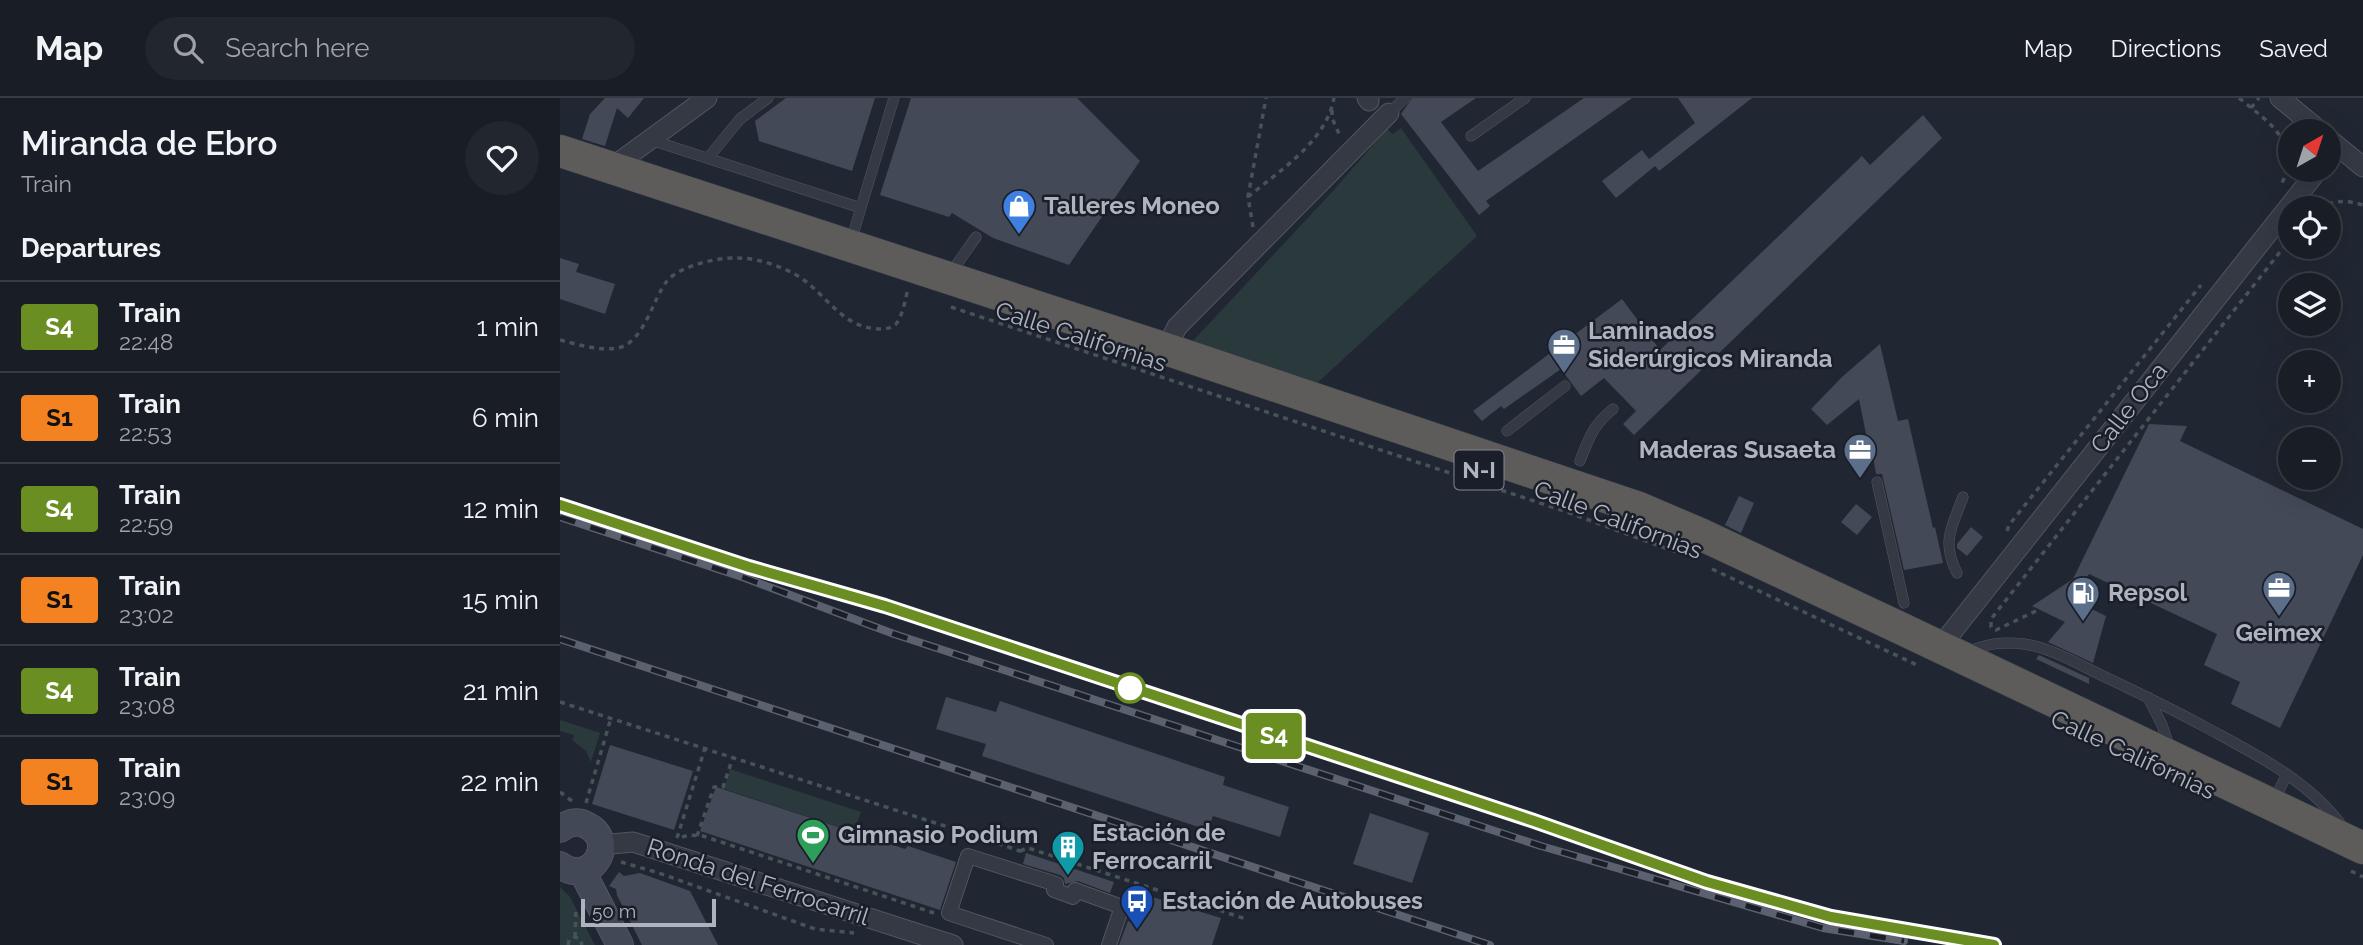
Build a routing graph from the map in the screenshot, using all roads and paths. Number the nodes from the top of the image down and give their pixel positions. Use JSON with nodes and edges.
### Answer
{"nodes":[{"id":1,"x":707,"y":98,"type":"edge"},
{"id":2,"x":768,"y":98,"type":"edge"},
{"id":3,"x":894,"y":98,"type":"edge"},
{"id":4,"x":1266,"y":98,"type":"edge"},
{"id":5,"x":1334,"y":98,"type":"edge"},
{"id":6,"x":1405,"y":98,"type":"edge"},
{"id":7,"x":1525,"y":98,"type":"edge"},
{"id":8,"x":2239,"y":98,"type":"edge"},
{"id":9,"x":2259,"y":98,"type":"edge"},
{"id":10,"x":2280,"y":98,"type":"edge"},
{"id":11,"x":1333,"y":105,"type":"junction"},
{"id":12,"x":2251,"y":108,"type":"junction"},
{"id":13,"x":1389,"y":113,"type":"joint"},
{"id":14,"x":2305,"y":119,"type":"edge"},
{"id":15,"x":1471,"y":136,"type":"dead end"},
{"id":16,"x":649,"y":140,"type":"junction"},
{"id":17,"x":1352,"y":149,"type":"junction"},
{"id":18,"x":560,"y":151,"type":"edge"},
{"id":19,"x":2342,"y":153,"type":"edge"},
{"id":20,"x":708,"y":158,"type":"junction"},
{"id":21,"x":560,"y":167,"type":"edge"},
{"id":22,"x":2363,"y":167,"type":"edge"},
{"id":23,"x":611,"y":168,"type":"junction"},
{"id":24,"x":2309,"y":182,"type":"edge"},
{"id":25,"x":2279,"y":187,"type":"dead end"},
{"id":26,"x":1248,"y":197,"type":"junction"},
{"id":27,"x":2341,"y":202,"type":"edge"},
{"id":28,"x":2363,"y":205,"type":"edge"},
{"id":29,"x":861,"y":208,"type":"junction"},
{"id":30,"x":976,"y":237,"type":"dead end"},
{"id":31,"x":849,"y":245,"type":"junction"},
{"id":32,"x":1254,"y":250,"type":"junction"},
{"id":33,"x":2278,"y":255,"type":"edge"},
{"id":34,"x":2204,"y":281,"type":"dead end"},
{"id":35,"x":904,"y":287,"type":"junction"},
{"id":36,"x":947,"y":291,"type":"junction"},
{"id":37,"x":560,"y":340,"type":"edge"},
{"id":38,"x":1165,"y":353,"type":"junction"},
{"id":39,"x":1565,"y":386,"type":"dead end"},
{"id":40,"x":1613,"y":409,"type":"dead end"},
{"id":41,"x":1507,"y":431,"type":"dead end"},
{"id":42,"x":1580,"y":461,"type":"dead end"},
{"id":43,"x":1878,"y":482,"type":"dead end"},
{"id":44,"x":1964,"y":496,"type":"dead end"},
{"id":45,"x":2006,"y":533,"type":"dead end"},
{"id":46,"x":1682,"y":554,"type":"dead end"},
{"id":47,"x":1704,"y":565,"type":"dead end"},
{"id":48,"x":1957,"y":573,"type":"dead end"},
{"id":49,"x":1904,"y":603,"type":"dead end"},
{"id":50,"x":2036,"y":611,"type":"dead end"},
{"id":51,"x":1941,"y":657,"type":"junction"},
{"id":52,"x":2148,"y":697,"type":"junction"},
{"id":53,"x":560,"y":702,"type":"edge"},
{"id":54,"x":611,"y":718,"type":"junction"},
{"id":55,"x":705,"y":748,"type":"junction"},
{"id":56,"x":733,"y":757,"type":"junction"},
{"id":57,"x":2171,"y":757,"type":"junction"},
{"id":58,"x":2287,"y":774,"type":"junction"},
{"id":59,"x":2273,"y":805,"type":"junction"},
{"id":60,"x":568,"y":817,"type":"edge"},
{"id":61,"x":697,"y":836,"type":"junction"},
{"id":62,"x":1020,"y":851,"type":"junction"},
{"id":63,"x":607,"y":855,"type":"junction"},
{"id":64,"x":2357,"y":856,"type":"edge"},
{"id":65,"x":571,"y":868,"type":"edge"},
{"id":66,"x":1014,"y":869,"type":"junction"},
{"id":67,"x":2363,"y":877,"type":"edge"},
{"id":68,"x":579,"y":900,"type":"dead end"},
{"id":69,"x":946,"y":916,"type":"dead end"},
{"id":70,"x":1246,"y":919,"type":"dead end"},
{"id":71,"x":865,"y":934,"type":"dead end"},
{"id":72,"x":575,"y":937,"type":"junction"},
{"id":73,"x":582,"y":944,"type":"edge"},
{"id":74,"x":592,"y":944,"type":"edge"},
{"id":75,"x":568,"y":945,"type":"edge"},
{"id":76,"x":620,"y":945,"type":"edge"},
{"id":77,"x":953,"y":945,"type":"edge"},
{"id":78,"x":1046,"y":945,"type":"edge"},
{"id":79,"x":1109,"y":945,"type":"edge"}],
"edges":[{"from":1,"to":16,"type":"street"},
{"from":2,"to":20,"type":"lane"},
{"from":3,"to":29,"type":"lane"},
{"from":4,"to":26,"type":"path"},
{"from":5,"to":11,"type":"path"},
{"from":6,"to":13,"type":"lane"},
{"from":7,"to":15,"type":"lane"},
{"from":8,"to":12,"type":"path"},
{"from":9,"to":12,"type":"path"},
{"from":10,"to":14,"type":"street"},
{"from":11,"to":17,"type":"path"},
{"from":11,"to":26,"type":"path"},
{"from":12,"to":25,"type":"path"},
{"from":13,"to":17,"type":"street","name":"Calle Californias"},
{"from":16,"to":20,"type":"lane"},
{"from":16,"to":23,"type":"street"},
{"from":17,"to":32,"type":"street","name":"Calle Californias"},
{"from":18,"to":23,"type":"highway","name":"Calle Californias","number":"N-I"},
{"from":19,"to":22,"type":"street"},
{"from":20,"to":29,"type":"lane"},
{"from":21,"to":35,"type":"highway","name":"Calle Californias","number":"N-I"},
{"from":23,"to":31,"type":"highway","name":"Calle Californias","number":"N-I"},
{"from":24,"to":51,"type":"street","name":"Calle Oca"},
{"from":26,"to":32,"type":"path"},
{"from":27,"to":28,"type":"path"},
{"from":29,"to":31,"type":"lane"},
{"from":30,"to":36,"type":"lane"},
{"from":31,"to":36,"type":"highway","name":"Calle Californias","number":"N-I"},
{"from":32,"to":38,"type":"street","name":"Calle Californias"},
{"from":33,"to":50,"type":"path"},
{"from":34,"to":45,"type":"path"},
{"from":35,"to":37,"type":"path"},
{"from":35,"to":64,"type":"highway","name":"Calle Californias","number":"N-I"},
{"from":36,"to":38,"type":"highway","name":"Calle Californias","number":"N-I"},
{"from":36,"to":46,"type":"path"},
{"from":38,"to":51,"type":"highway","name":"Calle Californias","number":"N-I"},
{"from":39,"to":41,"type":"lane"},
{"from":40,"to":42,"type":"lane"},
{"from":43,"to":49,"type":"lane"},
{"from":44,"to":48,"type":"lane"},
{"from":47,"to":51,"type":"path"},
{"from":51,"to":52,"type":"lane"},
{"from":51,"to":57,"type":"highway","name":"Calle Californias","number":"N-I"},
{"from":52,"to":57,"type":"lane"},
{"from":52,"to":58,"type":"lane"},
{"from":53,"to":54,"type":"path"},
{"from":54,"to":55,"type":"path"},
{"from":54,"to":60,"type":"path"},
{"from":55,"to":56,"type":"path"},
{"from":55,"to":61,"type":"path"},
{"from":56,"to":61,"type":"path"},
{"from":56,"to":62,"type":"path"},
{"from":57,"to":59,"type":"highway","name":"Calle Californias","number":"N-I"},
{"from":58,"to":59,"type":"lane"},
{"from":58,"to":64,"type":"lane"},
{"from":59,"to":64,"type":"highway","name":"Calle Californias","number":"N-I"},
{"from":60,"to":63,"type":"main road"},
{"from":61,"to":69,"type":"path"},
{"from":62,"to":66,"type":"path"},
{"from":62,"to":70,"type":"path"},
{"from":63,"to":65,"type":"main road"},
{"from":63,"to":71,"type":"path"},
{"from":63,"to":77,"type":"street","name":"Ronda del Ferrocarril"},
{"from":64,"to":67,"type":"path"},
{"from":65,"to":76,"type":"main road"},
{"from":66,"to":78,"type":"street"},
{"from":66,"to":79,"type":"street"},
{"from":68,"to":72,"type":"path"},
{"from":72,"to":73,"type":"path"},
{"from":72,"to":75,"type":"path"},
{"from":73,"to":74,"type":"path"}]}
